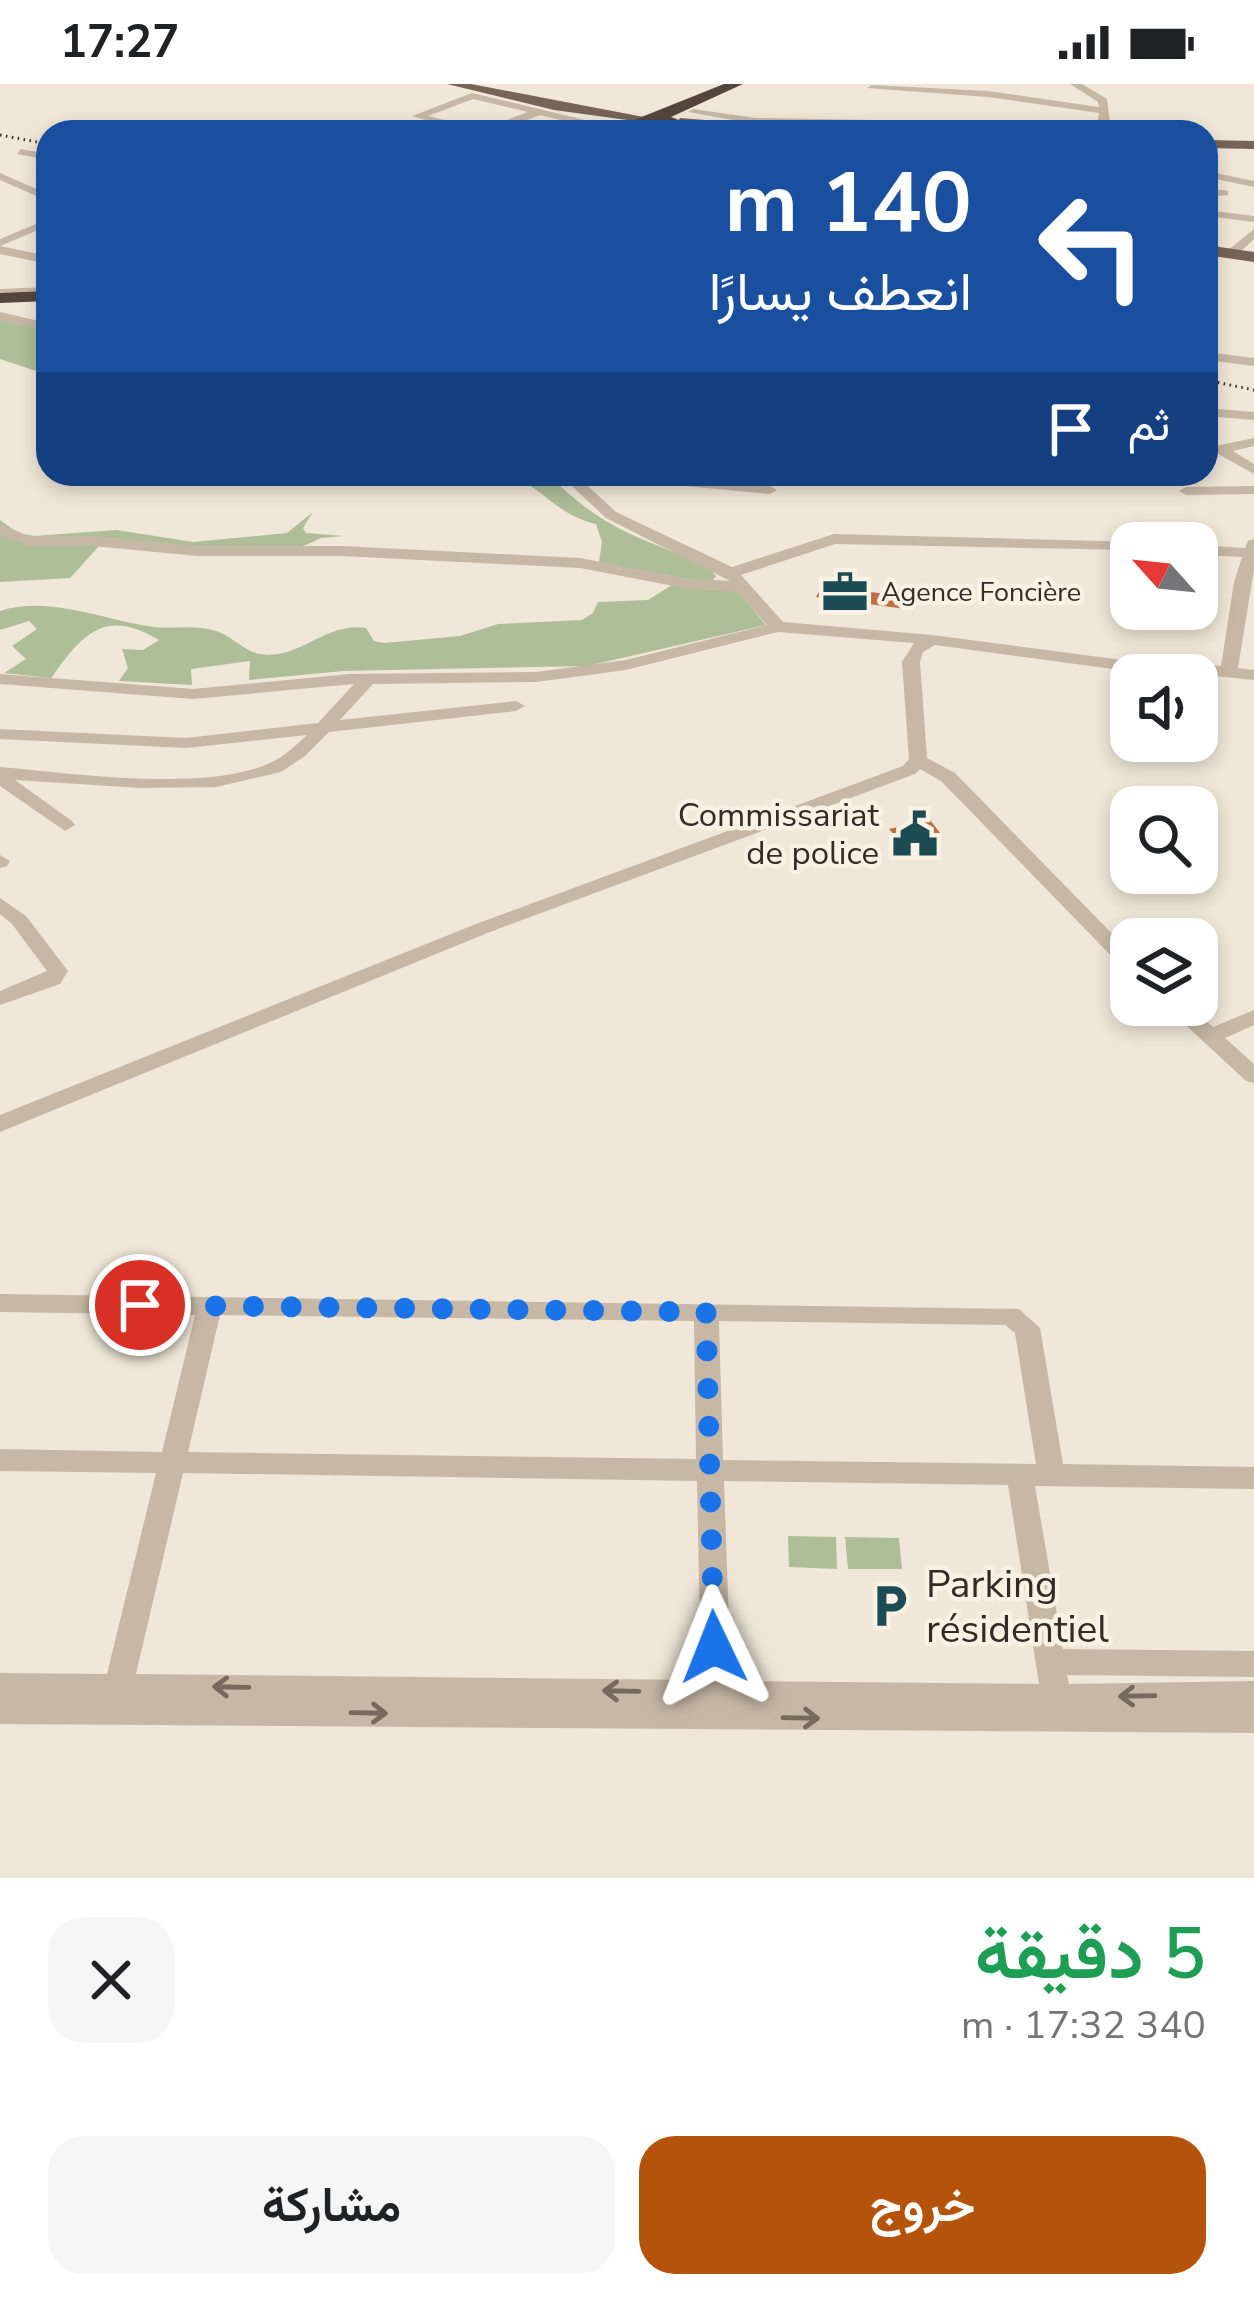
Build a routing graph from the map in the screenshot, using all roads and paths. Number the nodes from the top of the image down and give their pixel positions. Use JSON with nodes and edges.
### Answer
{"nodes":[{"id":1,"x":453,"y":84,"type":"edge"},
{"id":2,"x":736,"y":84,"type":"edge"},
{"id":3,"x":749,"y":84,"type":"edge"},
{"id":4,"x":1075,"y":84,"type":"edge"},
{"id":5,"x":878,"y":88,"type":"edge"},
{"id":6,"x":508,"y":98,"type":"junction"},
{"id":7,"x":543,"y":110,"type":"junction"},
{"id":8,"x":860,"y":110,"type":"dead end"},
{"id":9,"x":1105,"y":111,"type":"junction"},
{"id":10,"x":434,"y":120,"type":"edge"},
{"id":11,"x":516,"y":120,"type":"edge"},
{"id":12,"x":605,"y":120,"type":"edge"},
{"id":13,"x":605,"y":120,"type":"edge"},
{"id":14,"x":615,"y":120,"type":"edge"},
{"id":15,"x":663,"y":120,"type":"edge"},
{"id":16,"x":665,"y":120,"type":"edge"},
{"id":17,"x":859,"y":120,"type":"edge"},
{"id":18,"x":882,"y":120,"type":"edge"},
{"id":19,"x":1102,"y":120,"type":"edge"},
{"id":20,"x":1218,"y":142,"type":"edge"},
{"id":21,"x":1254,"y":144,"type":"edge"},
{"id":22,"x":21,"y":152,"type":"dead end"},
{"id":23,"x":36,"y":155,"type":"edge"},
{"id":24,"x":0,"y":176,"type":"edge"},
{"id":25,"x":1218,"y":177,"type":"edge"},
{"id":26,"x":1254,"y":184,"type":"edge"},
{"id":27,"x":36,"y":192,"type":"edge"},
{"id":28,"x":1218,"y":193,"type":"edge"},
{"id":29,"x":1254,"y":198,"type":"edge"},
{"id":30,"x":1218,"y":215,"type":"edge"},
{"id":31,"x":1254,"y":219,"type":"edge"},
{"id":32,"x":15,"y":224,"type":"dead end"},
{"id":33,"x":36,"y":227,"type":"edge"},
{"id":34,"x":31,"y":229,"type":"junction"},
{"id":35,"x":1254,"y":233,"type":"edge"},
{"id":36,"x":0,"y":247,"type":"edge"},
{"id":37,"x":1218,"y":253,"type":"edge"},
{"id":38,"x":1231,"y":254,"type":"junction"},
{"id":39,"x":1218,"y":255,"type":"edge"},
{"id":40,"x":36,"y":257,"type":"edge"},
{"id":41,"x":1252,"y":262,"type":"edge"},
{"id":42,"x":0,"y":298,"type":"edge"},
{"id":43,"x":36,"y":298,"type":"edge"},
{"id":44,"x":0,"y":316,"type":"edge"},
{"id":45,"x":36,"y":324,"type":"edge"},
{"id":46,"x":1218,"y":358,"type":"edge"},
{"id":47,"x":1254,"y":362,"type":"edge"},
{"id":48,"x":1218,"y":413,"type":"edge"},
{"id":49,"x":1254,"y":416,"type":"edge"},
{"id":50,"x":1253,"y":442,"type":"edge"},
{"id":51,"x":1218,"y":450,"type":"edge"},
{"id":52,"x":1218,"y":453,"type":"edge"},
{"id":53,"x":1254,"y":470,"type":"edge"},
{"id":54,"x":579,"y":486,"type":"edge"},
{"id":55,"x":734,"y":486,"type":"edge"},
{"id":56,"x":768,"y":489,"type":"edge"},
{"id":57,"x":1254,"y":490,"type":"edge"},
{"id":58,"x":1186,"y":491,"type":"dead end"},
{"id":59,"x":0,"y":529,"type":"edge"},
{"id":60,"x":1110,"y":545,"type":"edge"},
{"id":61,"x":1218,"y":554,"type":"edge"},
{"id":62,"x":1251,"y":559,"type":"edge"},
{"id":63,"x":737,"y":580,"type":"junction"},
{"id":64,"x":778,"y":627,"type":"junction"},
{"id":65,"x":932,"y":640,"type":"junction"},
{"id":66,"x":1110,"y":664,"type":"edge"},
{"id":67,"x":1229,"y":672,"type":"junction"},
{"id":68,"x":1218,"y":676,"type":"edge"},
{"id":69,"x":368,"y":679,"type":"junction"},
{"id":70,"x":1254,"y":679,"type":"edge"},
{"id":71,"x":0,"y":680,"type":"edge"},
{"id":72,"x":516,"y":706,"type":"dead end"},
{"id":73,"x":320,"y":728,"type":"junction"},
{"id":74,"x":0,"y":734,"type":"edge"},
{"id":75,"x":918,"y":760,"type":"junction"},
{"id":76,"x":0,"y":775,"type":"edge"},
{"id":77,"x":65,"y":825,"type":"dead end"},
{"id":78,"x":0,"y":904,"type":"edge"},
{"id":79,"x":1110,"y":943,"type":"edge"},
{"id":80,"x":0,"y":998,"type":"edge"},
{"id":81,"x":1254,"y":1017,"type":"edge"},
{"id":82,"x":1198,"y":1026,"type":"edge"},
{"id":83,"x":1210,"y":1037,"type":"junction"},
{"id":84,"x":1254,"y":1076,"type":"edge"},
{"id":85,"x":0,"y":1124,"type":"edge"},
{"id":86,"x":0,"y":1303,"type":"edge"},
{"id":87,"x":210,"y":1306,"type":"junction"},
{"id":88,"x":706,"y":1312,"type":"junction"},
{"id":89,"x":173,"y":1459,"type":"junction"},
{"id":90,"x":0,"y":1460,"type":"edge"},
{"id":91,"x":707,"y":1468,"type":"junction"},
{"id":92,"x":1020,"y":1475,"type":"junction"},
{"id":93,"x":1052,"y":1475,"type":"junction"},
{"id":94,"x":1254,"y":1478,"type":"edge"},
{"id":95,"x":1049,"y":1661,"type":"junction"},
{"id":96,"x":1254,"y":1664,"type":"edge"},
{"id":97,"x":0,"y":1686,"type":"edge"},
{"id":98,"x":716,"y":1692,"type":"junction"},
{"id":99,"x":1254,"y":1694,"type":"edge"},
{"id":100,"x":116,"y":1698,"type":"junction"},
{"id":101,"x":1058,"y":1709,"type":"junction"},
{"id":102,"x":0,"y":1711,"type":"edge"},
{"id":103,"x":1254,"y":1720,"type":"edge"}],
"edges":[{"from":1,"to":6,"type":"main road"},
{"from":2,"to":15,"type":"highway"},
{"from":3,"to":16,"type":"highway"},
{"from":4,"to":9,"type":"street"},
{"from":5,"to":9,"type":"street"},
{"from":5,"to":18,"type":"street"},
{"from":6,"to":7,"type":"main road"},
{"from":6,"to":14,"type":"main road"},
{"from":7,"to":10,"type":"street"},
{"from":7,"to":11,"type":"street"},
{"from":7,"to":12,"type":"main road"},
{"from":7,"to":13,"type":"street"},
{"from":8,"to":17,"type":"street"},
{"from":9,"to":19,"type":"street"},
{"from":20,"to":21,"type":"main road"},
{"from":22,"to":23,"type":"street"},
{"from":24,"to":27,"type":"street"},
{"from":25,"to":26,"type":"street"},
{"from":28,"to":29,"type":"street"},
{"from":30,"to":31,"type":"street"},
{"from":32,"to":34,"type":"street"},
{"from":33,"to":34,"type":"street"},
{"from":34,"to":36,"type":"street"},
{"from":35,"to":38,"type":"street"},
{"from":36,"to":40,"type":"street"},
{"from":37,"to":38,"type":"main road"},
{"from":38,"to":41,"type":"main road"},
{"from":39,"to":41,"type":"main road"},
{"from":42,"to":43,"type":"highway"},
{"from":44,"to":45,"type":"street"},
{"from":46,"to":47,"type":"street"},
{"from":48,"to":49,"type":"street"},
{"from":50,"to":51,"type":"street"},
{"from":52,"to":53,"type":"street"},
{"from":54,"to":63,"type":"street"},
{"from":55,"to":56,"type":"street"},
{"from":57,"to":58,"type":"street"},
{"from":59,"to":63,"type":"street"},
{"from":60,"to":63,"type":"street"},
{"from":61,"to":62,"type":"street"},
{"from":62,"to":67,"type":"street"},
{"from":63,"to":64,"type":"street"},
{"from":64,"to":65,"type":"street"},
{"from":64,"to":69,"type":"street"},
{"from":65,"to":66,"type":"street"},
{"from":65,"to":67,"type":"street"},
{"from":65,"to":75,"type":"street"},
{"from":67,"to":70,"type":"street"},
{"from":68,"to":70,"type":"street"},
{"from":69,"to":71,"type":"street"},
{"from":69,"to":73,"type":"street"},
{"from":72,"to":73,"type":"street"},
{"from":73,"to":74,"type":"street"},
{"from":73,"to":76,"type":"street"},
{"from":75,"to":79,"type":"street"},
{"from":75,"to":85,"type":"street"},
{"from":76,"to":77,"type":"street"},
{"from":78,"to":80,"type":"street"},
{"from":81,"to":83,"type":"street"},
{"from":82,"to":83,"type":"street"},
{"from":83,"to":84,"type":"street"},
{"from":86,"to":87,"type":"street"},
{"from":87,"to":88,"type":"street"},
{"from":87,"to":89,"type":"street"},
{"from":88,"to":91,"type":"street"},
{"from":88,"to":93,"type":"street"},
{"from":89,"to":90,"type":"street"},
{"from":89,"to":91,"type":"street"},
{"from":89,"to":100,"type":"street"},
{"from":91,"to":92,"type":"street"},
{"from":91,"to":98,"type":"street"},
{"from":92,"to":93,"type":"street"},
{"from":92,"to":95,"type":"street"},
{"from":93,"to":94,"type":"street"},
{"from":95,"to":96,"type":"street"},
{"from":95,"to":101,"type":"street"},
{"from":97,"to":100,"type":"street"},
{"from":98,"to":100,"type":"street","one_way":true},
{"from":98,"to":101,"type":"street"},
{"from":99,"to":101,"type":"street","one_way":true},
{"from":100,"to":101,"type":"street","one_way":true},
{"from":100,"to":102,"type":"street"},
{"from":101,"to":103,"type":"street"}]}
